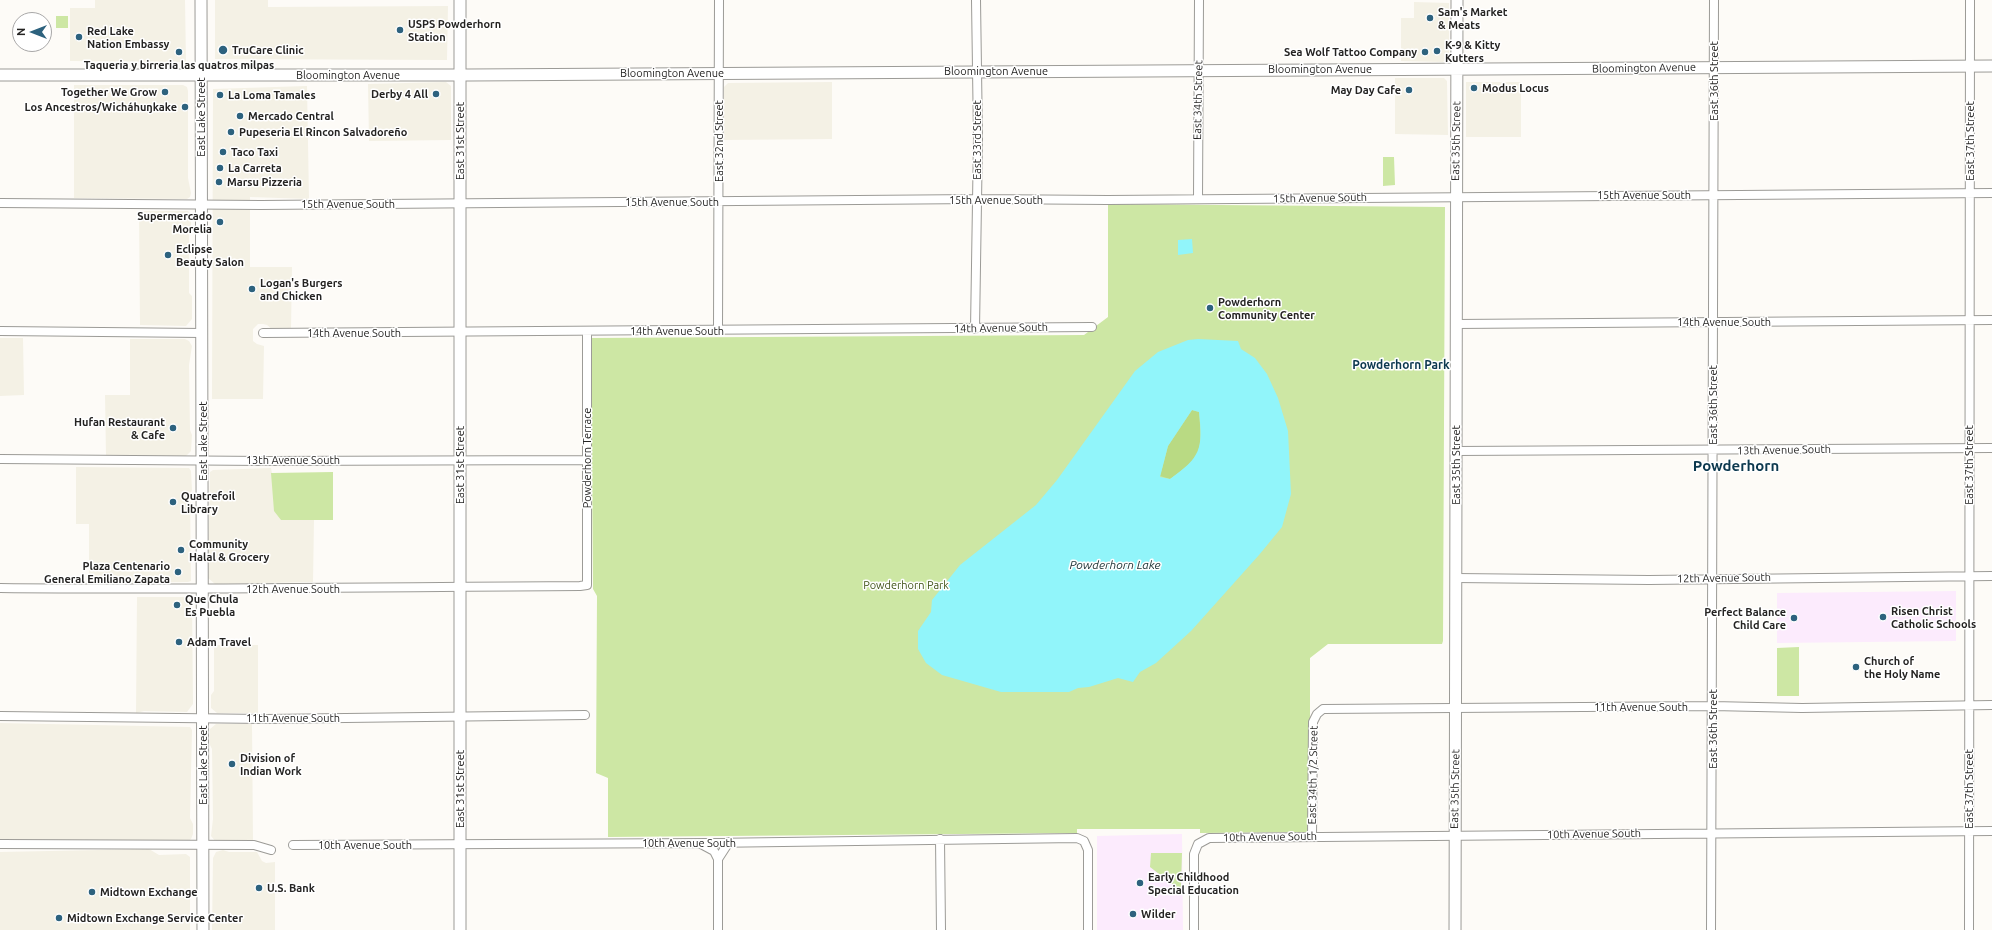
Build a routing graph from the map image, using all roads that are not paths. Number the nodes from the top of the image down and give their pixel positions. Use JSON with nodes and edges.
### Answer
{"nodes":[{"id":1,"x":200,"y":0,"type":"edge"},
{"id":2,"x":460,"y":0,"type":"edge"},
{"id":3,"x":719,"y":0,"type":"edge"},
{"id":4,"x":976,"y":0,"type":"edge"},
{"id":5,"x":1199,"y":0,"type":"edge"},
{"id":6,"x":1457,"y":0,"type":"edge"},
{"id":7,"x":1714,"y":0,"type":"edge"},
{"id":8,"x":1970,"y":0,"type":"edge"},
{"id":9,"x":1970,"y":66,"type":"junction"},
{"id":10,"x":1992,"y":66,"type":"edge"},
{"id":11,"x":1714,"y":67,"type":"junction"},
{"id":12,"x":1457,"y":68,"type":"junction"},
{"id":13,"x":1199,"y":70,"type":"junction"},
{"id":14,"x":976,"y":71,"type":"junction"},
{"id":15,"x":720,"y":73,"type":"junction"},
{"id":16,"x":460,"y":74,"type":"junction"},
{"id":17,"x":0,"y":75,"type":"edge"},
{"id":18,"x":201,"y":75,"type":"junction"},
{"id":19,"x":1970,"y":193,"type":"junction"},
{"id":20,"x":1992,"y":193,"type":"edge"},
{"id":21,"x":1713,"y":194,"type":"junction"},
{"id":22,"x":1456,"y":196,"type":"junction"},
{"id":23,"x":977,"y":199,"type":"junction"},
{"id":24,"x":1198,"y":199,"type":"junction"},
{"id":25,"x":719,"y":202,"type":"junction"},
{"id":26,"x":0,"y":203,"type":"edge"},
{"id":27,"x":460,"y":203,"type":"junction"},
{"id":28,"x":202,"y":205,"type":"junction"},
{"id":29,"x":1970,"y":320,"type":"junction"},
{"id":30,"x":1992,"y":320,"type":"edge"},
{"id":31,"x":1713,"y":322,"type":"junction"},
{"id":32,"x":1456,"y":324,"type":"junction"},
{"id":33,"x":1092,"y":327,"type":"dead end"},
{"id":34,"x":975,"y":329,"type":"junction"},
{"id":35,"x":718,"y":330,"type":"junction"},
{"id":36,"x":0,"y":331,"type":"edge"},
{"id":37,"x":587,"y":331,"type":"junction"},
{"id":38,"x":459,"y":332,"type":"junction"},
{"id":39,"x":202,"y":333,"type":"junction"},
{"id":40,"x":263,"y":333,"type":"dead end"},
{"id":41,"x":1969,"y":448,"type":"junction"},
{"id":42,"x":1992,"y":448,"type":"edge"},
{"id":43,"x":1714,"y":450,"type":"junction"},
{"id":44,"x":1456,"y":451,"type":"junction"},
{"id":45,"x":0,"y":459,"type":"edge"},
{"id":46,"x":459,"y":460,"type":"junction"},
{"id":47,"x":587,"y":460,"type":"junction"},
{"id":48,"x":203,"y":461,"type":"junction"},
{"id":49,"x":1969,"y":576,"type":"junction"},
{"id":50,"x":1992,"y":576,"type":"edge"},
{"id":51,"x":1456,"y":578,"type":"junction"},
{"id":52,"x":1712,"y":578,"type":"junction"},
{"id":53,"x":587,"y":584,"type":"joint"},
{"id":54,"x":460,"y":587,"type":"junction"},
{"id":55,"x":0,"y":588,"type":"edge"},
{"id":56,"x":202,"y":590,"type":"junction"},
{"id":57,"x":1992,"y":704,"type":"edge"},
{"id":58,"x":1969,"y":705,"type":"junction"},
{"id":59,"x":1713,"y":706,"type":"junction"},
{"id":60,"x":1456,"y":708,"type":"junction"},
{"id":61,"x":1317,"y":714,"type":"joint"},
{"id":62,"x":585,"y":715,"type":"dead end"},
{"id":63,"x":0,"y":716,"type":"edge"},
{"id":64,"x":460,"y":717,"type":"junction"},
{"id":65,"x":202,"y":718,"type":"junction"},
{"id":66,"x":1969,"y":831,"type":"junction"},
{"id":67,"x":1992,"y":831,"type":"edge"},
{"id":68,"x":1712,"y":834,"type":"junction"},
{"id":69,"x":1455,"y":836,"type":"junction"},
{"id":70,"x":1312,"y":837,"type":"junction"},
{"id":71,"x":940,"y":840,"type":"junction"},
{"id":72,"x":729,"y":842,"type":"junction"},
{"id":73,"x":698,"y":843,"type":"junction"},
{"id":74,"x":0,"y":844,"type":"edge"},
{"id":75,"x":203,"y":845,"type":"junction"},
{"id":76,"x":293,"y":845,"type":"dead end"},
{"id":77,"x":460,"y":845,"type":"junction"},
{"id":78,"x":271,"y":850,"type":"dead end"},
{"id":79,"x":718,"y":859,"type":"junction"},
{"id":80,"x":203,"y":930,"type":"edge"},
{"id":81,"x":460,"y":930,"type":"edge"},
{"id":82,"x":718,"y":930,"type":"edge"},
{"id":83,"x":940,"y":930,"type":"edge"},
{"id":84,"x":1088,"y":930,"type":"edge"},
{"id":85,"x":1194,"y":930,"type":"edge"},
{"id":86,"x":1455,"y":930,"type":"edge"},
{"id":87,"x":1711,"y":930,"type":"edge"},
{"id":88,"x":1969,"y":930,"type":"edge"}],
"edges":[{"from":1,"to":18,"type":"street","name":"East Lake Street"},
{"from":2,"to":16,"type":"street","name":"East 31st Street"},
{"from":3,"to":15,"type":"street","name":"East 32nd Street"},
{"from":4,"to":14,"type":"street","name":"East 33rd Street"},
{"from":5,"to":13,"type":"street","name":"East 34th Street"},
{"from":6,"to":12,"type":"street","name":"East 35th Street"},
{"from":7,"to":11,"type":"street","name":"East 36th Street"},
{"from":8,"to":9,"type":"street","name":"East 37th Street"},
{"from":9,"to":10,"type":"street","name":"Bloomington Avenue"},
{"from":9,"to":11,"type":"street","name":"Bloomington Avenue"},
{"from":9,"to":19,"type":"street","name":"East 37th Street"},
{"from":11,"to":12,"type":"street","name":"Bloomington Avenue"},
{"from":11,"to":21,"type":"street","name":"East 36th Street"},
{"from":12,"to":13,"type":"street","name":"Bloomington Avenue"},
{"from":12,"to":22,"type":"street","name":"East 35th Street"},
{"from":13,"to":14,"type":"street","name":"Bloomington Avenue"},
{"from":13,"to":24,"type":"street","name":"East 34th Street"},
{"from":14,"to":15,"type":"street","name":"Bloomington Avenue"},
{"from":14,"to":23,"type":"street","name":"East 33rd Street"},
{"from":15,"to":16,"type":"street","name":"Bloomington Avenue"},
{"from":15,"to":25,"type":"street","name":"East 32nd Street"},
{"from":16,"to":18,"type":"street","name":"Bloomington Avenue"},
{"from":16,"to":27,"type":"street","name":"East 31st Street"},
{"from":17,"to":18,"type":"street","name":"Bloomington Avenue"},
{"from":18,"to":28,"type":"street","name":"East Lake Street"},
{"from":19,"to":20,"type":"street","name":"15th Avenue South"},
{"from":19,"to":21,"type":"street","name":"15th Avenue South"},
{"from":19,"to":29,"type":"street","name":"East 37th Street"},
{"from":21,"to":22,"type":"street","name":"15th Avenue South"},
{"from":21,"to":31,"type":"street","name":"East 36th Street"},
{"from":22,"to":24,"type":"street","name":"15th Avenue South"},
{"from":22,"to":32,"type":"street","name":"East 35th Street"},
{"from":23,"to":24,"type":"street","name":"15th Avenue South"},
{"from":23,"to":25,"type":"street","name":"15th Avenue South"},
{"from":23,"to":34,"type":"street","name":"East 33rd Street"},
{"from":25,"to":27,"type":"street","name":"15th Avenue South"},
{"from":25,"to":35,"type":"street","name":"East 32nd Street"},
{"from":26,"to":28,"type":"street","name":"15th Avenue South"},
{"from":27,"to":28,"type":"street","name":"15th Avenue South"},
{"from":27,"to":38,"type":"street","name":"East 31st Street"},
{"from":28,"to":39,"type":"street","name":"East Lake Street"},
{"from":29,"to":30,"type":"street","name":"14th Avenue South"},
{"from":29,"to":31,"type":"street","name":"14th Avenue South"},
{"from":29,"to":41,"type":"street","name":"East 37th Street"},
{"from":31,"to":32,"type":"street","name":"14th Avenue South"},
{"from":31,"to":43,"type":"street","name":"East 36th Street"},
{"from":32,"to":44,"type":"street","name":"East 35th Street"},
{"from":33,"to":34,"type":"street","name":"14th Avenue South"},
{"from":34,"to":35,"type":"street","name":"14th Avenue South"},
{"from":35,"to":37,"type":"street","name":"14th Avenue South"},
{"from":36,"to":39,"type":"street"},
{"from":37,"to":38,"type":"street","name":"14th Avenue South"},
{"from":37,"to":47,"type":"street","name":"Powderhorn Terrace"},
{"from":38,"to":40,"type":"street","name":"14th Avenue South"},
{"from":38,"to":46,"type":"street","name":"East 31st Street"},
{"from":39,"to":48,"type":"street","name":"East Lake Street"},
{"from":41,"to":42,"type":"street","name":"13th Avenue South"},
{"from":41,"to":43,"type":"street","name":"13th Avenue South"},
{"from":41,"to":49,"type":"street","name":"East 37th Street"},
{"from":43,"to":44,"type":"street","name":"13th Avenue South"},
{"from":43,"to":52,"type":"street","name":"East 36th Street"},
{"from":44,"to":51,"type":"street","name":"East 35th Street"},
{"from":45,"to":48,"type":"street","name":"13th Avenue South"},
{"from":46,"to":47,"type":"street","name":"13th Avenue South"},
{"from":46,"to":48,"type":"street","name":"13th Avenue South"},
{"from":46,"to":54,"type":"street","name":"East 31st Street"},
{"from":47,"to":53,"type":"street","name":"Powderhorn Terrace"},
{"from":48,"to":56,"type":"street","name":"East Lake Street"},
{"from":49,"to":50,"type":"street","name":"12th Avenue South"},
{"from":49,"to":52,"type":"street","name":"12th Avenue South"},
{"from":49,"to":58,"type":"street","name":"East 37th Street"},
{"from":51,"to":52,"type":"street","name":"12th Avenue South"},
{"from":51,"to":60,"type":"street","name":"East 35th Street"},
{"from":52,"to":59,"type":"street","name":"East 36th Street"},
{"from":53,"to":54,"type":"street","name":"12th Avenue South"},
{"from":54,"to":56,"type":"street","name":"12th Avenue South"},
{"from":54,"to":64,"type":"street","name":"East 31st Street"},
{"from":55,"to":56,"type":"street","name":"12th Avenue South"},
{"from":56,"to":65,"type":"street","name":"East Lake Street"},
{"from":57,"to":58,"type":"street","name":"11th Avenue South"},
{"from":58,"to":59,"type":"street","name":"11th Avenue South"},
{"from":58,"to":66,"type":"street","name":"East 37th Street"},
{"from":59,"to":60,"type":"street","name":"11th Avenue South"},
{"from":59,"to":68,"type":"street","name":"East 36th Street"},
{"from":60,"to":61,"type":"street","name":"11th Avenue South"},
{"from":60,"to":69,"type":"street","name":"East 35th Street"},
{"from":61,"to":70,"type":"street","name":"East 34th 1/2 Street"},
{"from":62,"to":64,"type":"street","name":"11th Avenue South"},
{"from":63,"to":65,"type":"street","name":"11th Avenue South"},
{"from":64,"to":65,"type":"street","name":"11th Avenue South"},
{"from":64,"to":77,"type":"street","name":"East 31st Street"},
{"from":65,"to":75,"type":"street","name":"East Lake Street"},
{"from":66,"to":67,"type":"street","name":"10th Avenue South"},
{"from":66,"to":68,"type":"street","name":"10th Avenue South"},
{"from":66,"to":88,"type":"street","name":"East 37th Street"},
{"from":68,"to":69,"type":"street","name":"10th Avenue South"},
{"from":68,"to":87,"type":"street","name":"East 36th Street"},
{"from":69,"to":70,"type":"street","name":"10th Avenue South"},
{"from":69,"to":86,"type":"street","name":"East 35th Street"},
{"from":70,"to":85,"type":"street","name":"10th Avenue South"},
{"from":71,"to":72,"type":"street","name":"10th Avenue South"},
{"from":71,"to":83,"type":"street"},
{"from":71,"to":84,"type":"street","name":"10th Avenue South"},
{"from":72,"to":73,"type":"street","name":"10th Avenue South"},
{"from":72,"to":79,"type":"street"},
{"from":73,"to":77,"type":"street","name":"10th Avenue South"},
{"from":73,"to":79,"type":"street"},
{"from":74,"to":75,"type":"street"},
{"from":75,"to":78,"type":"street"},
{"from":75,"to":80,"type":"street","name":"East Lake Street"},
{"from":76,"to":77,"type":"street","name":"10th Avenue South"},
{"from":77,"to":81,"type":"street","name":"East 31st Street"},
{"from":79,"to":82,"type":"street"}]}
